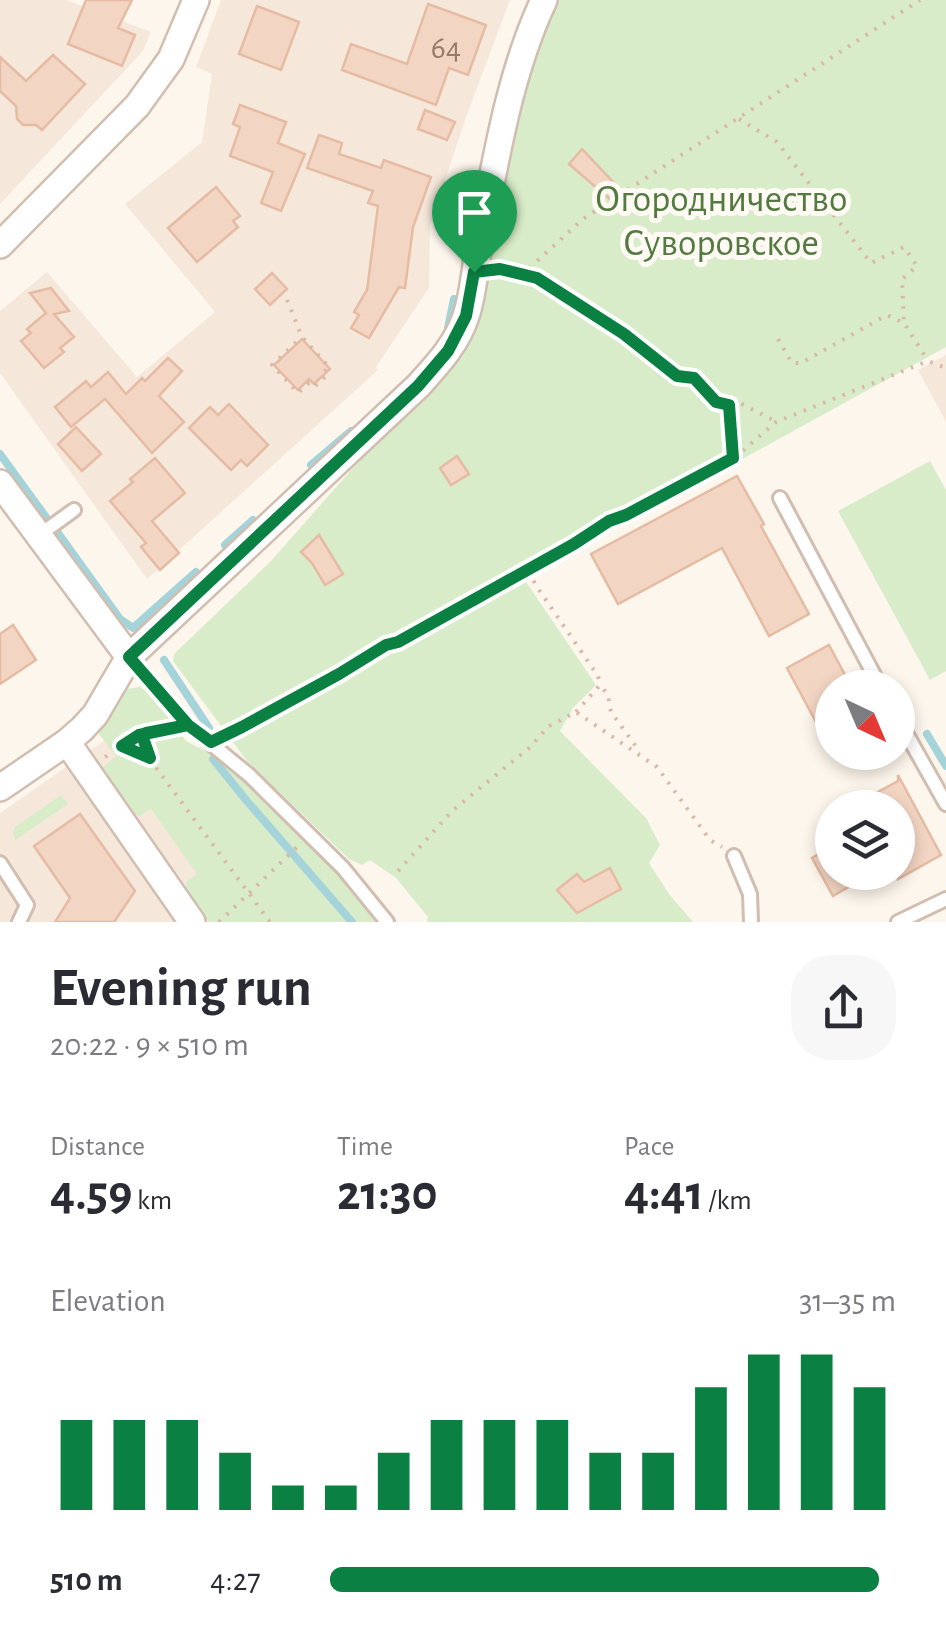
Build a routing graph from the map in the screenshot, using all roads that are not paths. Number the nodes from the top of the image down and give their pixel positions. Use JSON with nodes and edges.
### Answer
{"nodes":[{"id":1,"x":196,"y":0,"type":"edge"},
{"id":2,"x":544,"y":0,"type":"edge"},
{"id":3,"x":0,"y":245,"type":"edge"},
{"id":4,"x":0,"y":483,"type":"edge"},
{"id":5,"x":780,"y":498,"type":"dead end"},
{"id":6,"x":74,"y":510,"type":"dead end"},
{"id":7,"x":38,"y":536,"type":"junction"},
{"id":8,"x":129,"y":657,"type":"junction"},
{"id":9,"x":871,"y":670,"type":"edge"},
{"id":10,"x":67,"y":742,"type":"junction"},
{"id":11,"x":915,"y":749,"type":"edge"},
{"id":12,"x":0,"y":788,"type":"edge"},
{"id":13,"x":946,"y":804,"type":"edge"},
{"id":14,"x":734,"y":856,"type":"road end"},
{"id":15,"x":0,"y":864,"type":"edge"},
{"id":16,"x":946,"y":899,"type":"edge"},
{"id":17,"x":180,"y":916,"type":"edge"},
{"id":18,"x":19,"y":922,"type":"edge"},
{"id":19,"x":387,"y":922,"type":"edge"},
{"id":20,"x":752,"y":922,"type":"edge"},
{"id":21,"x":898,"y":922,"type":"edge"}],
"edges":[{"from":1,"to":3,"type":"street"},
{"from":2,"to":8,"type":"street"},
{"from":4,"to":7,"type":"street"},
{"from":5,"to":9,"type":"lane"},
{"from":6,"to":7,"type":"lane"},
{"from":7,"to":8,"type":"street"},
{"from":8,"to":10,"type":"street"},
{"from":8,"to":19,"type":"lane"},
{"from":10,"to":12,"type":"street"},
{"from":10,"to":17,"type":"street"},
{"from":11,"to":13,"type":"lane"},
{"from":14,"to":20,"type":"lane"},
{"from":15,"to":18,"type":"lane"},
{"from":16,"to":21,"type":"lane"}]}
